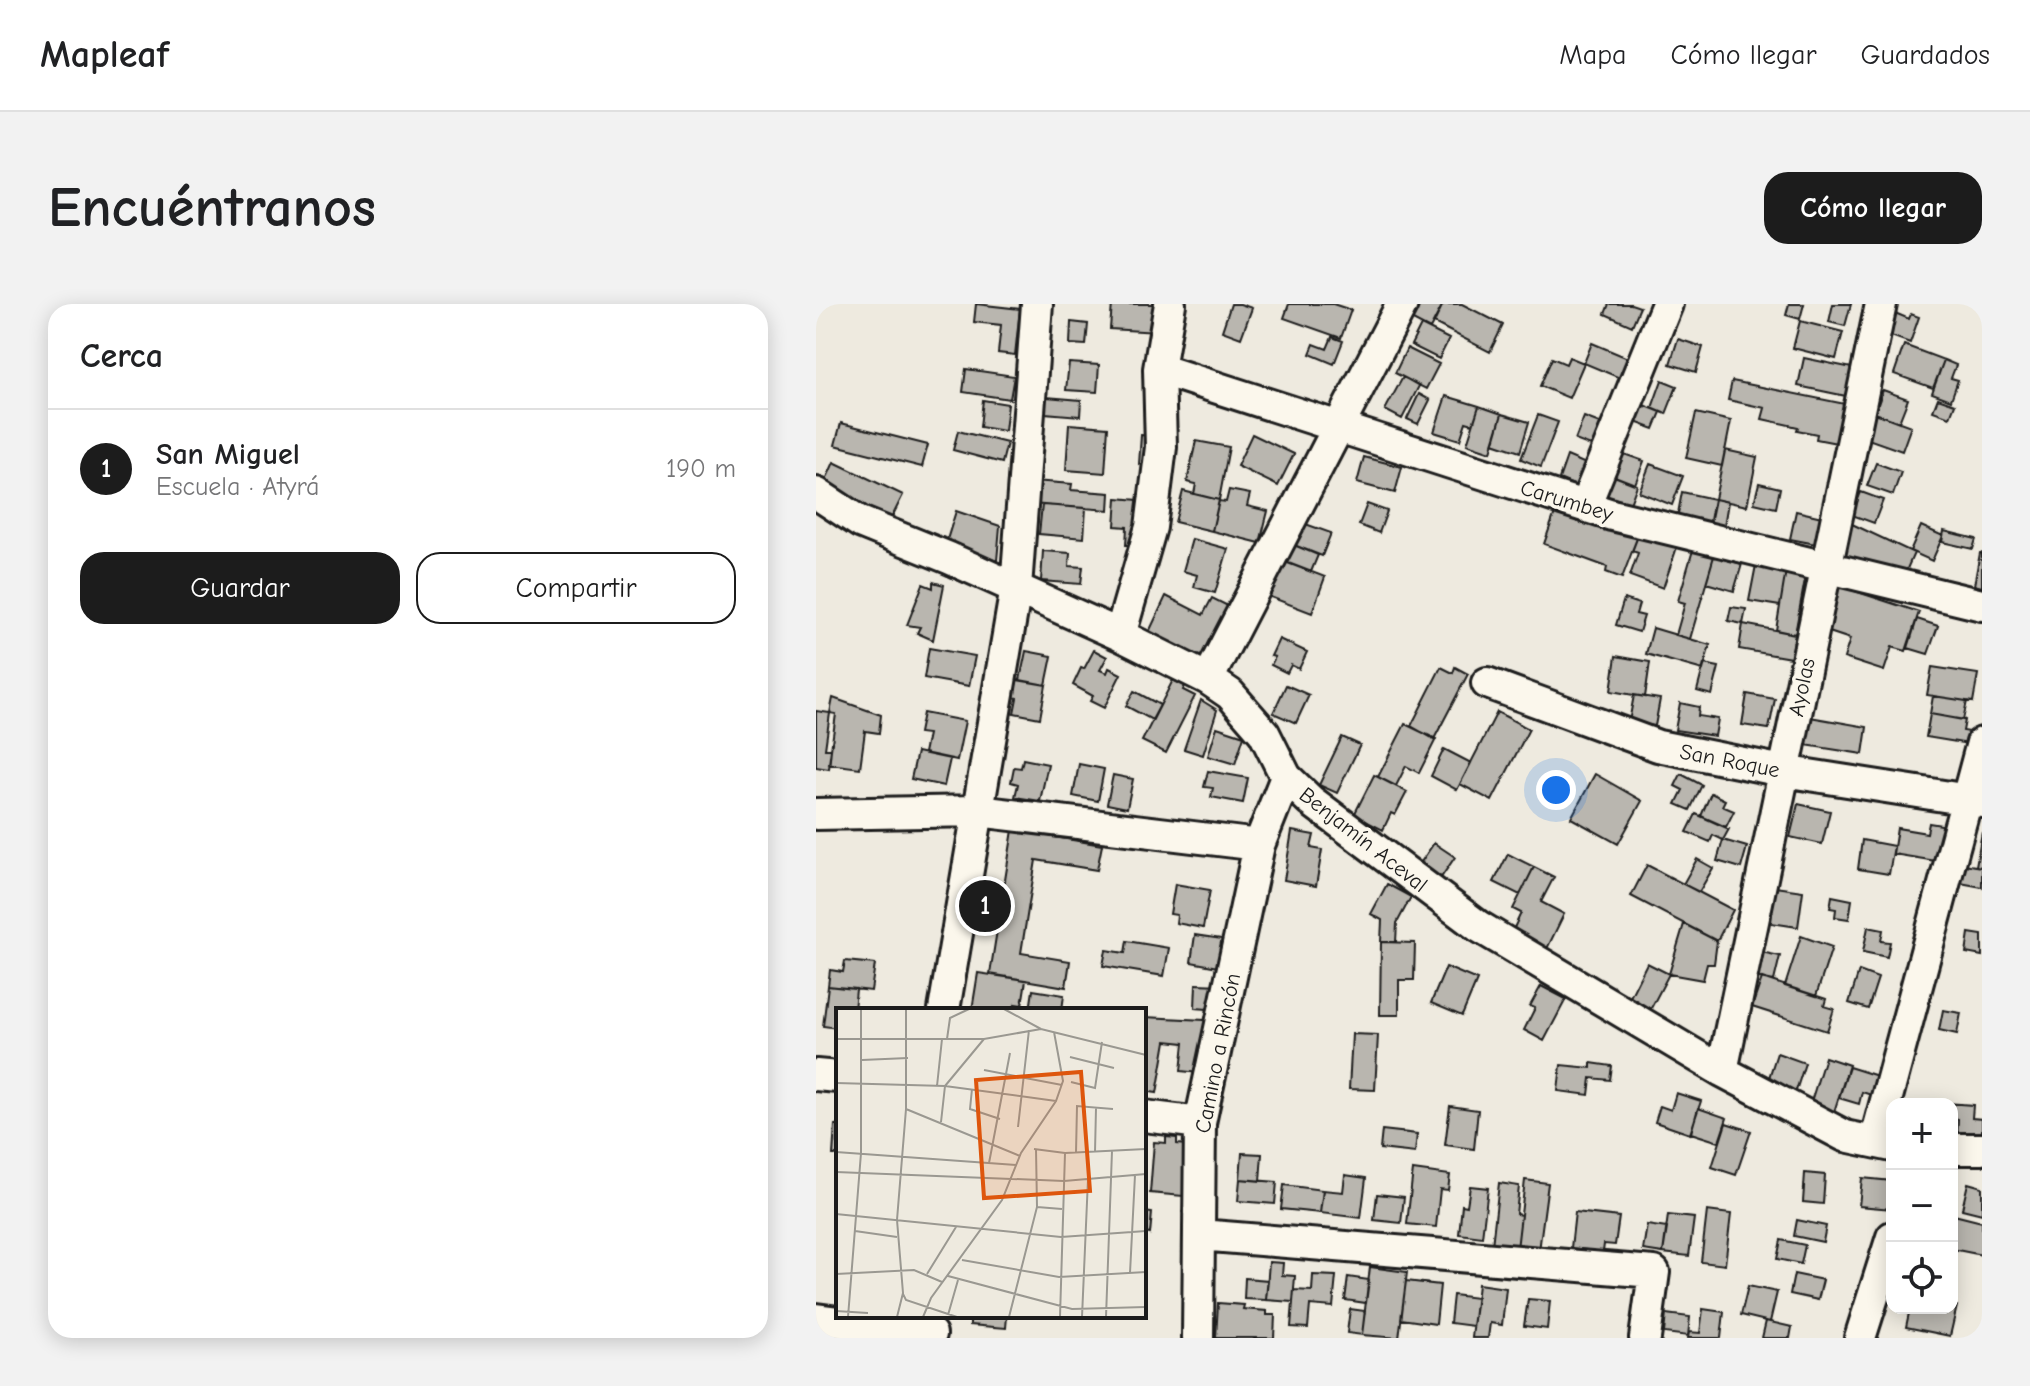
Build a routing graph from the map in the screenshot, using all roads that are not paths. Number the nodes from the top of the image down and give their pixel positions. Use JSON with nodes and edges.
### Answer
{"nodes":[{"id":1,"x":1037,"y":304,"type":"edge"},
{"id":2,"x":1170,"y":304,"type":"edge"},
{"id":3,"x":1402,"y":304,"type":"edge"},
{"id":4,"x":1667,"y":304,"type":"edge"},
{"id":5,"x":1881,"y":304,"type":"edge"},
{"id":6,"x":1159,"y":369,"type":"junction"},
{"id":7,"x":1338,"y":426,"type":"junction"},
{"id":8,"x":816,"y":493,"type":"edge"},
{"id":9,"x":1585,"y":506,"type":"junction"},
{"id":10,"x":1827,"y":566,"type":"junction"},
{"id":11,"x":1016,"y":588,"type":"junction"},
{"id":12,"x":1982,"y":605,"type":"edge"},
{"id":13,"x":1120,"y":635,"type":"junction"},
{"id":14,"x":1208,"y":679,"type":"junction"},
{"id":15,"x":1487,"y":683,"type":"dead end"},
{"id":16,"x":1982,"y":743,"type":"edge"},
{"id":17,"x":1783,"y":771,"type":"junction"},
{"id":18,"x":1286,"y":777,"type":"junction"},
{"id":19,"x":1974,"y":801,"type":"edge"},
{"id":20,"x":978,"y":811,"type":"junction"},
{"id":21,"x":816,"y":814,"type":"edge"},
{"id":22,"x":1259,"y":845,"type":"junction"},
{"id":23,"x":944,"y":1008,"type":"edge"},
{"id":24,"x":1722,"y":1071,"type":"junction"},
{"id":25,"x":816,"y":1075,"type":"edge"},
{"id":26,"x":836,"y":1077,"type":"edge"},
{"id":27,"x":1146,"y":1116,"type":"edge"},
{"id":28,"x":1200,"y":1123,"type":"junction"},
{"id":29,"x":1884,"y":1144,"type":"edge"},
{"id":30,"x":1958,"y":1149,"type":"edge"},
{"id":31,"x":1982,"y":1149,"type":"edge"},
{"id":32,"x":1199,"y":1235,"type":"junction"},
{"id":33,"x":1890,"y":1242,"type":"edge"},
{"id":34,"x":816,"y":1319,"type":"edge"},
{"id":35,"x":931,"y":1329,"type":"edge"},
{"id":36,"x":1198,"y":1338,"type":"edge"},
{"id":37,"x":1645,"y":1338,"type":"edge"},
{"id":38,"x":1860,"y":1338,"type":"edge"}],
"edges":[{"from":1,"to":11,"type":"street"},
{"from":2,"to":6,"type":"street"},
{"from":3,"to":7,"type":"street"},
{"from":4,"to":9,"type":"street"},
{"from":5,"to":10,"type":"street","name":"Ayolas"},
{"from":6,"to":7,"type":"street","name":"Carumbey"},
{"from":6,"to":13,"type":"street"},
{"from":7,"to":9,"type":"street","name":"Carumbey"},
{"from":7,"to":14,"type":"street"},
{"from":8,"to":11,"type":"street","name":"Benjamín Aceval"},
{"from":9,"to":10,"type":"street","name":"Carumbey"},
{"from":10,"to":12,"type":"street","name":"Carumbey"},
{"from":10,"to":17,"type":"street","name":"Ayolas"},
{"from":11,"to":13,"type":"street","name":"Benjamín Aceval"},
{"from":11,"to":20,"type":"street"},
{"from":13,"to":14,"type":"street","name":"Benjamín Aceval"},
{"from":14,"to":18,"type":"street","name":"Benjamín Aceval"},
{"from":15,"to":17,"type":"street","name":"San Roque"},
{"from":16,"to":19,"type":"street"},
{"from":17,"to":19,"type":"street","name":"San Roque"},
{"from":17,"to":24,"type":"street","name":"Ayolas"},
{"from":18,"to":22,"type":"street","name":"Camino a Rincón"},
{"from":18,"to":24,"type":"street","name":"Benjamín Aceval"},
{"from":19,"to":29,"type":"street"},
{"from":20,"to":21,"type":"street"},
{"from":20,"to":22,"type":"street"},
{"from":20,"to":23,"type":"street"},
{"from":22,"to":28,"type":"street","name":"Camino a Rincón"},
{"from":24,"to":29,"type":"street","name":"Benjamín Aceval"},
{"from":25,"to":26,"type":"street"},
{"from":27,"to":28,"type":"street"},
{"from":28,"to":32,"type":"street","name":"Camino a Rincón"},
{"from":30,"to":31,"type":"street"},
{"from":32,"to":36,"type":"street","name":"Camino a Rincón"},
{"from":32,"to":37,"type":"street"},
{"from":33,"to":38,"type":"street"},
{"from":34,"to":35,"type":"street"}]}
